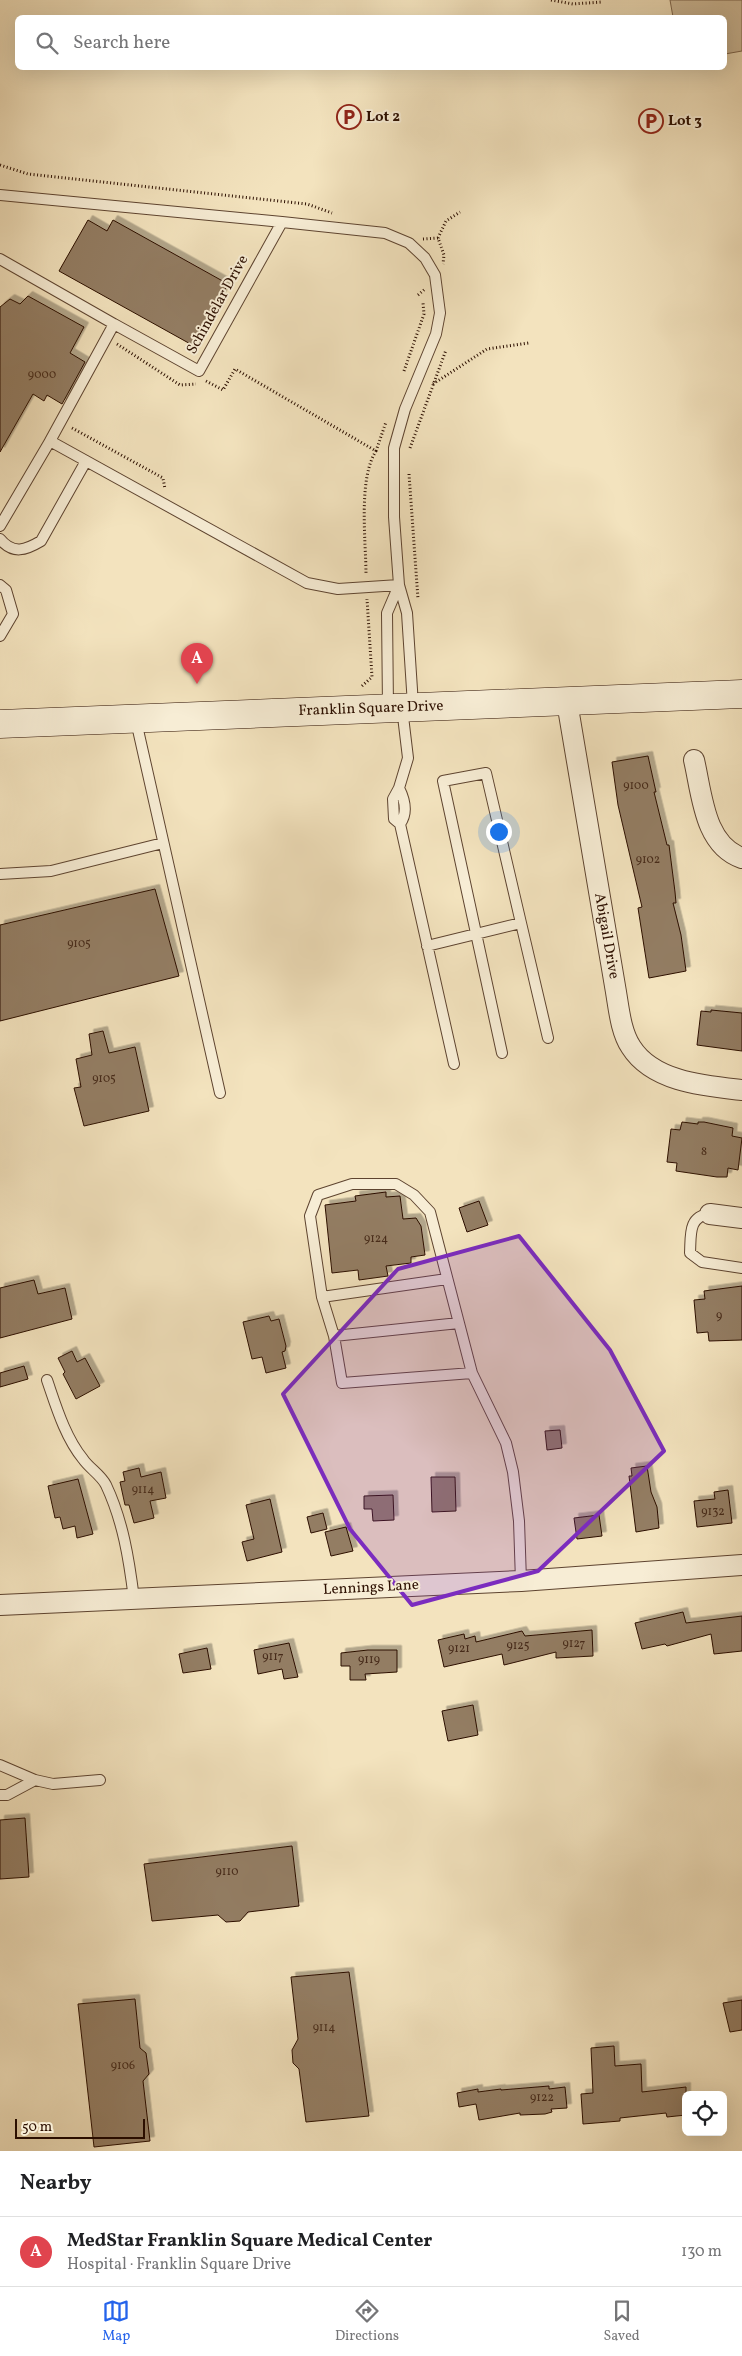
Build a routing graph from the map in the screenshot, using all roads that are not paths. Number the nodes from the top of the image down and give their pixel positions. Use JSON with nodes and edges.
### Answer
{"nodes":[{"id":1,"x":0,"y":195,"type":"edge"},
{"id":2,"x":282,"y":222,"type":"junction"},
{"id":3,"x":0,"y":260,"type":"edge"},
{"id":4,"x":114,"y":324,"type":"junction"},
{"id":5,"x":50,"y":441,"type":"junction"},
{"id":6,"x":86,"y":461,"type":"junction"},
{"id":7,"x":0,"y":526,"type":"edge"},
{"id":8,"x":0,"y":539,"type":"edge"},
{"id":9,"x":0,"y":585,"type":"edge"},
{"id":10,"x":399,"y":586,"type":"junction"},
{"id":11,"x":0,"y":636,"type":"edge"},
{"id":12,"x":742,"y":694,"type":"edge"},
{"id":13,"x":566,"y":702,"type":"junction"},
{"id":14,"x":401,"y":707,"type":"junction"},
{"id":15,"x":135,"y":719,"type":"junction"},
{"id":16,"x":0,"y":724,"type":"edge"},
{"id":17,"x":694,"y":760,"type":"dead end"},
{"id":18,"x":163,"y":842,"type":"junction"},
{"id":19,"x":742,"y":858,"type":"edge"},
{"id":20,"x":0,"y":874,"type":"edge"},
{"id":21,"x":521,"y":923,"type":"junction"},
{"id":22,"x":475,"y":933,"type":"junction"},
{"id":23,"x":427,"y":946,"type":"junction"},
{"id":24,"x":548,"y":1038,"type":"dead end"},
{"id":25,"x":502,"y":1053,"type":"dead end"},
{"id":26,"x":454,"y":1064,"type":"dead end"},
{"id":27,"x":742,"y":1090,"type":"edge"},
{"id":28,"x":220,"y":1093,"type":"dead end"},
{"id":29,"x":710,"y":1214,"type":"joint"},
{"id":30,"x":742,"y":1218,"type":"edge"},
{"id":31,"x":742,"y":1268,"type":"edge"},
{"id":32,"x":447,"y":1279,"type":"junction"},
{"id":33,"x":322,"y":1297,"type":"junction"},
{"id":34,"x":459,"y":1323,"type":"junction"},
{"id":35,"x":334,"y":1336,"type":"junction"},
{"id":36,"x":472,"y":1373,"type":"junction"},
{"id":37,"x":47,"y":1380,"type":"dead end"},
{"id":38,"x":742,"y":1565,"type":"edge"},
{"id":39,"x":521,"y":1581,"type":"junction"},
{"id":40,"x":134,"y":1599,"type":"junction"},
{"id":41,"x":0,"y":1605,"type":"edge"},
{"id":42,"x":0,"y":1765,"type":"edge"},
{"id":43,"x":35,"y":1780,"type":"junction"},
{"id":44,"x":100,"y":1780,"type":"dead end"},
{"id":45,"x":0,"y":1796,"type":"edge"}],
"edges":[{"from":1,"to":2,"type":"lane"},
{"from":2,"to":4,"type":"lane","name":"Schindelar Drive"},
{"from":2,"to":10,"type":"lane"},
{"from":3,"to":4,"type":"lane"},
{"from":4,"to":5,"type":"lane"},
{"from":5,"to":6,"type":"lane"},
{"from":5,"to":7,"type":"lane"},
{"from":6,"to":8,"type":"lane"},
{"from":6,"to":10,"type":"lane"},
{"from":9,"to":11,"type":"lane"},
{"from":10,"to":14,"type":"lane"},
{"from":10,"to":14,"type":"lane"},
{"from":12,"to":13,"type":"street","name":"Franklin Square Drive"},
{"from":13,"to":14,"type":"street","name":"Franklin Square Drive"},
{"from":13,"to":27,"type":"street","name":"Abigail Drive"},
{"from":14,"to":15,"type":"street","name":"Franklin Square Drive"},
{"from":14,"to":23,"type":"lane"},
{"from":15,"to":16,"type":"street","name":"Franklin Square Drive"},
{"from":15,"to":18,"type":"lane"},
{"from":17,"to":19,"type":"street"},
{"from":18,"to":20,"type":"lane"},
{"from":18,"to":28,"type":"lane"},
{"from":21,"to":22,"type":"lane"},
{"from":21,"to":22,"type":"lane"},
{"from":21,"to":24,"type":"lane"},
{"from":22,"to":23,"type":"lane"},
{"from":22,"to":25,"type":"lane"},
{"from":23,"to":26,"type":"lane"},
{"from":29,"to":30,"type":"street"},
{"from":29,"to":31,"type":"lane"},
{"from":32,"to":33,"type":"lane"},
{"from":32,"to":33,"type":"lane"},
{"from":32,"to":34,"type":"lane"},
{"from":33,"to":35,"type":"lane"},
{"from":34,"to":35,"type":"lane"},
{"from":34,"to":36,"type":"lane"},
{"from":35,"to":36,"type":"lane"},
{"from":36,"to":39,"type":"lane"},
{"from":37,"to":40,"type":"lane"},
{"from":38,"to":39,"type":"street","name":"Lennings Lane"},
{"from":39,"to":40,"type":"street","name":"Lennings Lane"},
{"from":40,"to":41,"type":"street","name":"Lennings Lane"},
{"from":42,"to":43,"type":"lane"},
{"from":43,"to":44,"type":"lane"},
{"from":43,"to":45,"type":"lane"}]}
